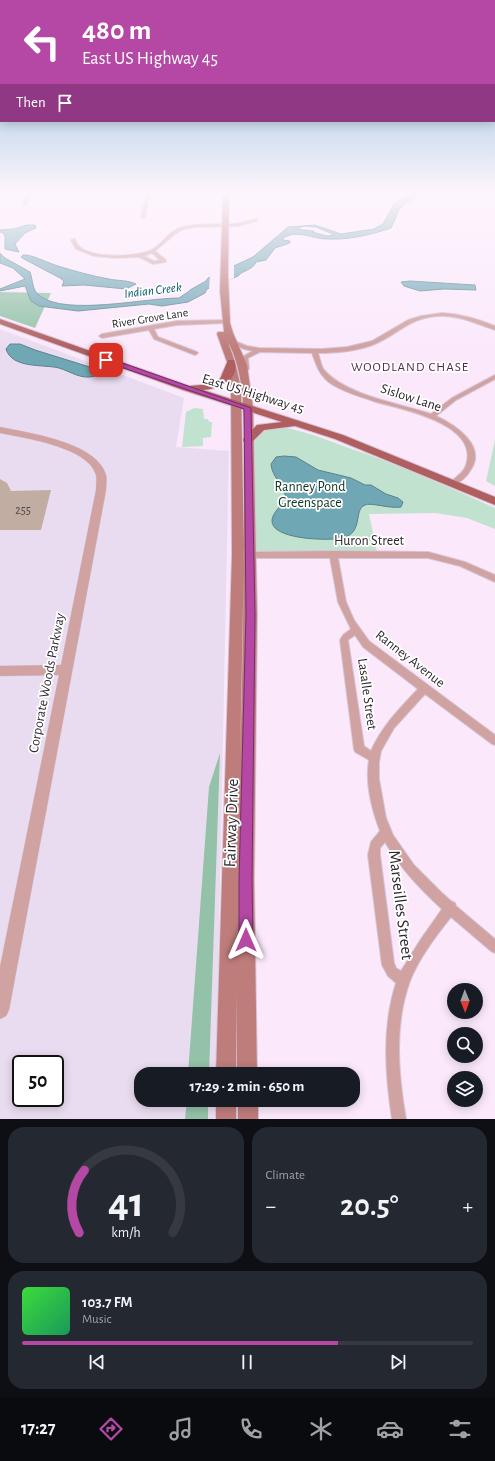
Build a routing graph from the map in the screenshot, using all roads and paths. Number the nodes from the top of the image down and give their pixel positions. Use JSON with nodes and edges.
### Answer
{"nodes":[{"id":1,"x":77,"y":246,"type":"edge"},
{"id":2,"x":157,"y":246,"type":"edge"},
{"id":3,"x":222,"y":246,"type":"edge"},
{"id":4,"x":152,"y":251,"type":"junction"},
{"id":5,"x":139,"y":256,"type":"junction"},
{"id":6,"x":0,"y":321,"type":"edge"},
{"id":7,"x":222,"y":322,"type":"junction"},
{"id":8,"x":151,"y":328,"type":"junction"},
{"id":9,"x":495,"y":328,"type":"edge"},
{"id":10,"x":102,"y":336,"type":"dead end"},
{"id":11,"x":230,"y":341,"type":"junction"},
{"id":12,"x":259,"y":350,"type":"junction"},
{"id":13,"x":314,"y":350,"type":"junction"},
{"id":14,"x":195,"y":353,"type":"dead end"},
{"id":15,"x":231,"y":362,"type":"junction"},
{"id":16,"x":495,"y":377,"type":"edge"},
{"id":17,"x":245,"y":380,"type":"junction"},
{"id":18,"x":186,"y":388,"type":"junction"},
{"id":19,"x":242,"y":406,"type":"junction"},
{"id":20,"x":432,"y":416,"type":"junction"},
{"id":21,"x":302,"y":424,"type":"junction"},
{"id":22,"x":0,"y":430,"type":"edge"},
{"id":23,"x":248,"y":440,"type":"junction"},
{"id":24,"x":454,"y":483,"type":"junction"},
{"id":25,"x":495,"y":501,"type":"edge"},
{"id":26,"x":334,"y":554,"type":"junction"},
{"id":27,"x":244,"y":555,"type":"junction"},
{"id":28,"x":495,"y":579,"type":"edge"},
{"id":29,"x":355,"y":630,"type":"junction"},
{"id":30,"x":66,"y":670,"type":"junction"},
{"id":31,"x":0,"y":671,"type":"edge"},
{"id":32,"x":424,"y":689,"type":"junction"},
{"id":33,"x":495,"y":741,"type":"edge"},
{"id":34,"x":374,"y":758,"type":"junction"},
{"id":35,"x":386,"y":832,"type":"junction"},
{"id":36,"x":451,"y":907,"type":"junction"},
{"id":37,"x":495,"y":947,"type":"edge"},
{"id":38,"x":404,"y":981,"type":"junction"},
{"id":39,"x":0,"y":1010,"type":"edge"},
{"id":40,"x":226,"y":1067,"type":"edge"},
{"id":41,"x":247,"y":1067,"type":"edge"},
{"id":42,"x":226,"y":1107,"type":"edge"},
{"id":43,"x":248,"y":1107,"type":"edge"},
{"id":44,"x":226,"y":1119,"type":"edge"},
{"id":45,"x":248,"y":1119,"type":"edge"},
{"id":46,"x":399,"y":1119,"type":"edge"}],
"edges":[{"from":1,"to":5,"type":"street"},
{"from":2,"to":4,"type":"street"},
{"from":3,"to":7,"type":"main road"},
{"from":4,"to":5,"type":"street"},
{"from":4,"to":5,"type":"street"},
{"from":6,"to":18,"type":"main road","name":"East US Highway 45"},
{"from":7,"to":8,"type":"street","name":"River Grove Lane"},
{"from":7,"to":11,"type":"main road"},
{"from":7,"to":15,"type":"main road"},
{"from":8,"to":10,"type":"street","name":"River Grove Lane"},
{"from":8,"to":14,"type":"street"},
{"from":9,"to":13,"type":"street"},
{"from":11,"to":12,"type":"street"},
{"from":11,"to":17,"type":"main road"},
{"from":12,"to":13,"type":"street"},
{"from":12,"to":17,"type":"street"},
{"from":13,"to":20,"type":"street","name":"Sislow Lane"},
{"from":15,"to":18,"type":"main road"},
{"from":15,"to":19,"type":"main road"},
{"from":16,"to":20,"type":"street"},
{"from":17,"to":19,"type":"main road"},
{"from":18,"to":19,"type":"main road","name":"East US Highway 45"},
{"from":19,"to":21,"type":"main road","name":"East US Highway 45"},
{"from":19,"to":23,"type":"main road","name":"Fairway Drive"},
{"from":19,"to":27,"type":"main road","name":"Fairway Drive"},
{"from":20,"to":24,"type":"street","name":"Sislow Lane"},
{"from":21,"to":23,"type":"main road"},
{"from":21,"to":24,"type":"main road","name":"East US Highway 45"},
{"from":22,"to":30,"type":"street","name":"Corporate Woods Parkway"},
{"from":23,"to":27,"type":"main road","name":"Fairway Drive"},
{"from":24,"to":25,"type":"main road","name":"East US Highway 45"},
{"from":26,"to":27,"type":"street","name":"Huron Street"},
{"from":26,"to":28,"type":"street","name":"Huron Street"},
{"from":26,"to":29,"type":"street","name":"Ranney Avenue"},
{"from":27,"to":40,"type":"main road","name":"Fairway Drive"},
{"from":27,"to":41,"type":"main road","name":"Fairway Drive"},
{"from":29,"to":32,"type":"street","name":"Ranney Avenue"},
{"from":29,"to":34,"type":"street","name":"Lasalle Street"},
{"from":30,"to":31,"type":"street"},
{"from":30,"to":39,"type":"street","name":"Corporate Woods Parkway"},
{"from":32,"to":33,"type":"street","name":"Ranney Avenue"},
{"from":32,"to":34,"type":"street","name":"Lasalle Street"},
{"from":34,"to":35,"type":"street","name":"Lasalle Street"},
{"from":35,"to":36,"type":"street","name":"Lasalle Street"},
{"from":35,"to":38,"type":"street","name":"Marseilles Street"},
{"from":36,"to":37,"type":"street","name":"Lasalle Street"},
{"from":36,"to":38,"type":"street","name":"Marseilles Street"},
{"from":38,"to":46,"type":"street","name":"Marseilles Street"},
{"from":42,"to":44,"type":"main road"},
{"from":43,"to":45,"type":"main road"}]}
